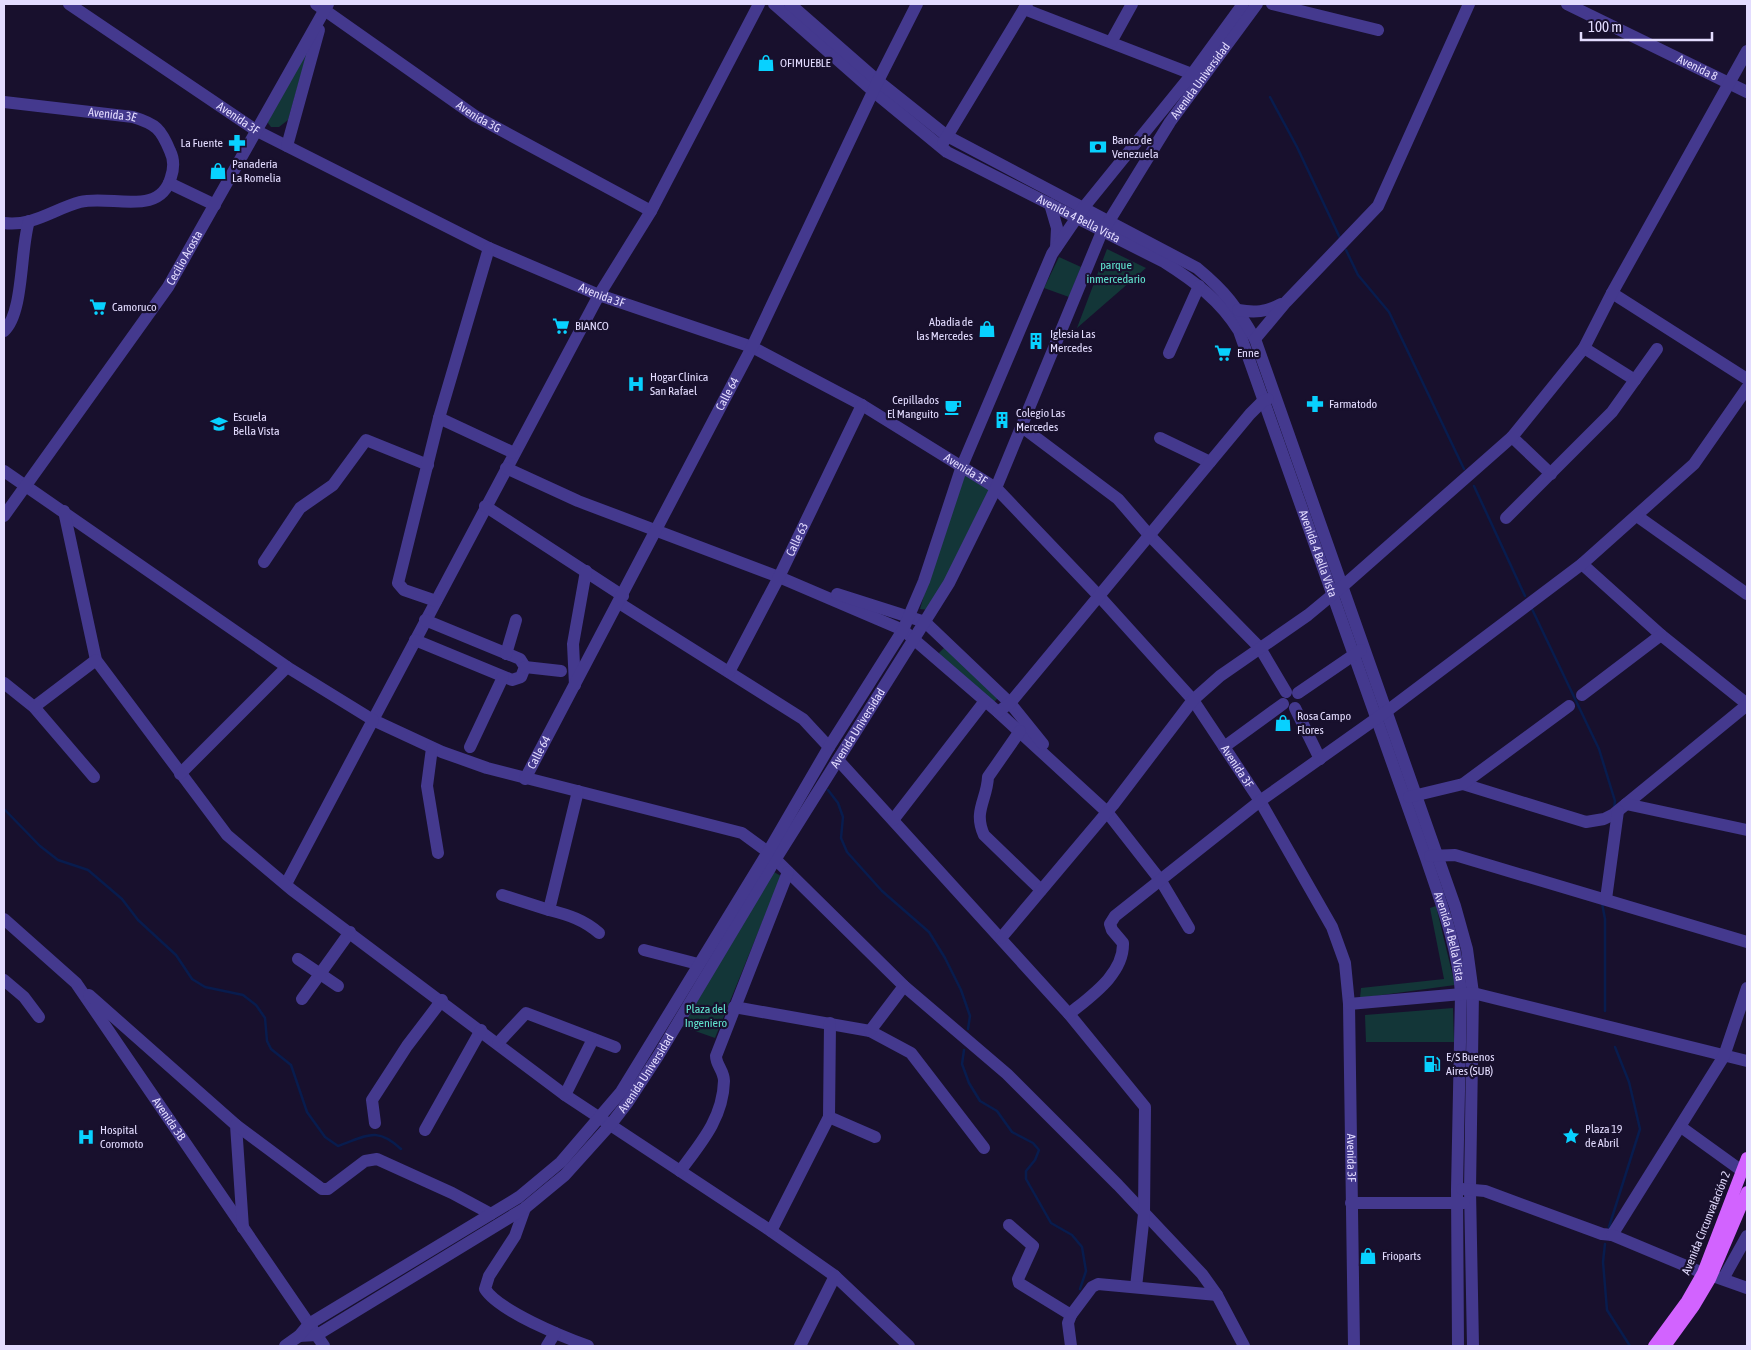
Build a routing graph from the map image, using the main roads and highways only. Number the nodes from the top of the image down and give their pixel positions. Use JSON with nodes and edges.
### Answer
{"nodes":[{"id":1,"x":1747,"y":1158,"type":"edge"},
{"id":2,"x":1747,"y":1192,"type":"edge"},
{"id":3,"x":1712,"y":1276,"type":"junction"},
{"id":4,"x":1654,"y":1346,"type":"edge"},
{"id":5,"x":1665,"y":1346,"type":"edge"}],
"edges":[{"from":1,"to":3,"type":"main road","name":"Avenida Circunvalación 2"},
{"from":2,"to":3,"type":"main road","name":"Avenida Circunvalación 2"},
{"from":3,"to":4,"type":"main road","name":"Avenida Circunvalación 2"},
{"from":3,"to":5,"type":"main road","name":"Avenida Circunvalación 2"}]}
